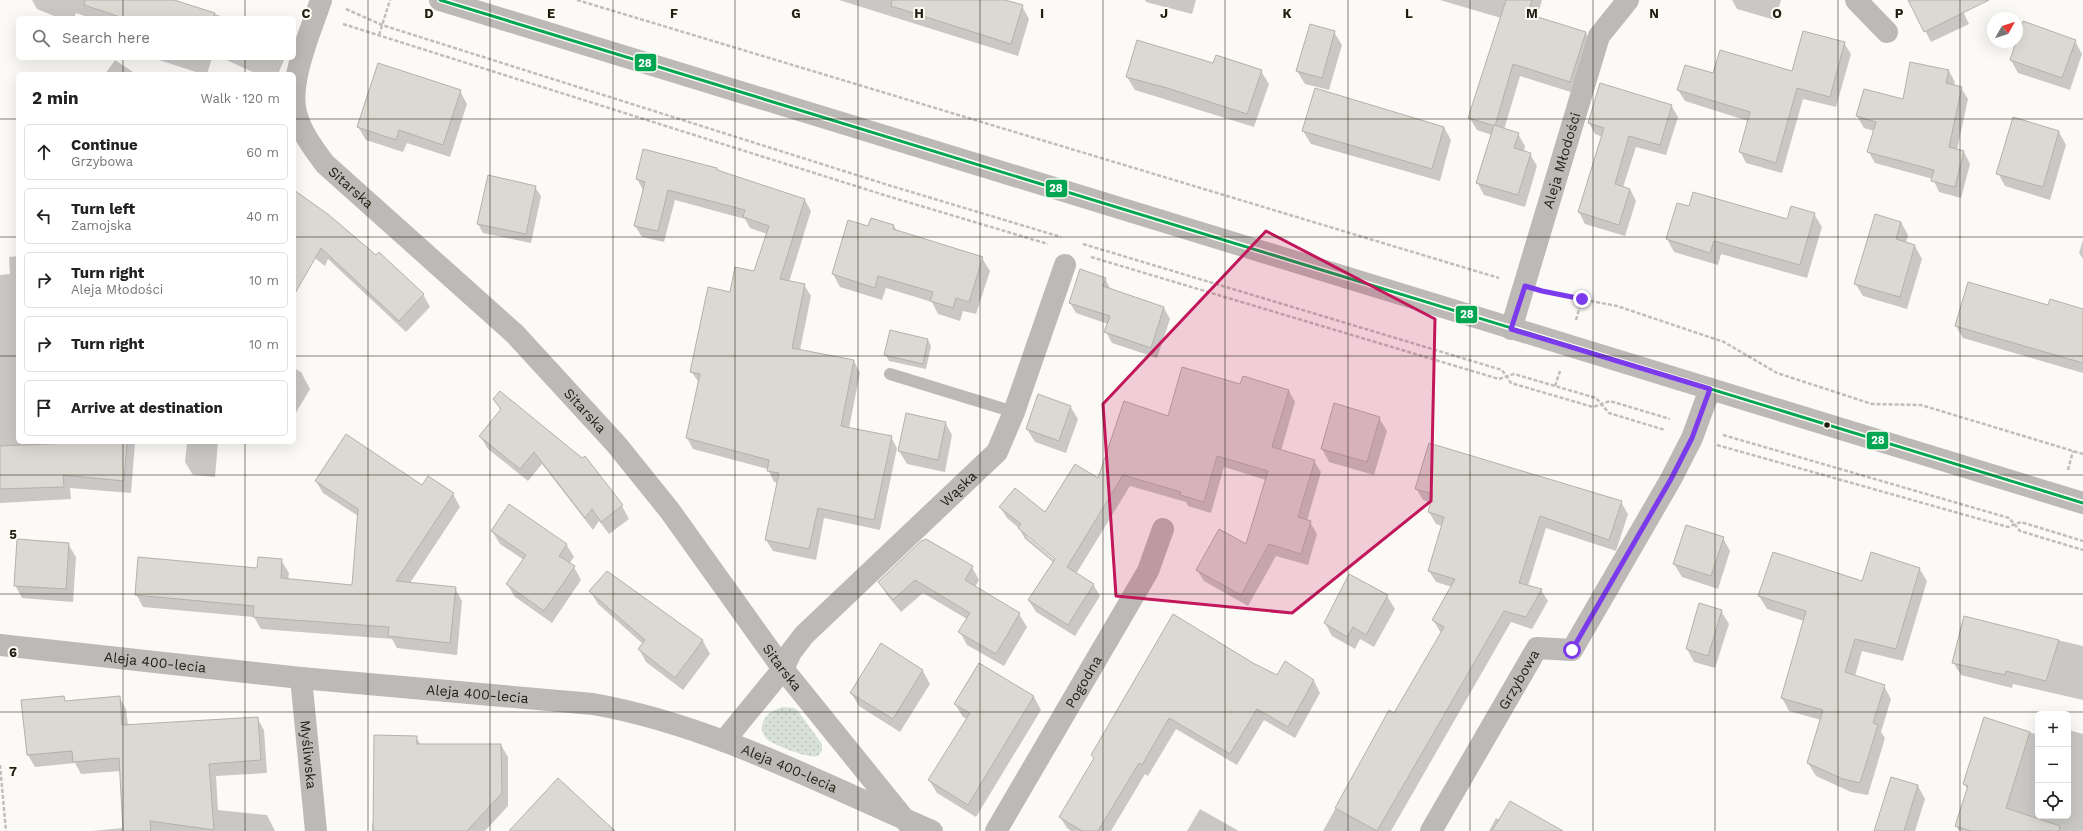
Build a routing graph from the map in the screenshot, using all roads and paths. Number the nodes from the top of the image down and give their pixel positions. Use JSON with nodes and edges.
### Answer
{"nodes":[{"id":1,"x":390,"y":0,"type":"edge"},
{"id":2,"x":440,"y":0,"type":"edge"},
{"id":3,"x":577,"y":0,"type":"edge"},
{"id":4,"x":1628,"y":0,"type":"edge"},
{"id":5,"x":1856,"y":0,"type":"edge"},
{"id":6,"x":330,"y":3,"type":"edge"},
{"id":7,"x":314,"y":21,"type":"junction"},
{"id":8,"x":382,"y":25,"type":"junction"},
{"id":9,"x":1887,"y":32,"type":"dead end"},
{"id":10,"x":379,"y":35,"type":"junction"},
{"id":11,"x":296,"y":86,"type":"edge"},
{"id":12,"x":296,"y":112,"type":"edge"},
{"id":13,"x":1064,"y":238,"type":"dead end"},
{"id":14,"x":1079,"y":243,"type":"dead end"},
{"id":15,"x":1085,"y":255,"type":"dead end"},
{"id":16,"x":1060,"y":256,"type":"joint"},
{"id":17,"x":1525,"y":286,"type":"junction"},
{"id":18,"x":1511,"y":329,"type":"junction"},
{"id":19,"x":890,"y":374,"type":"dead end"},
{"id":20,"x":1507,"y":376,"type":"junction"},
{"id":21,"x":1710,"y":389,"type":"junction"},
{"id":22,"x":1602,"y":404,"type":"junction"},
{"id":23,"x":1014,"y":412,"type":"junction"},
{"id":24,"x":1694,"y":432,"type":"junction"},
{"id":25,"x":2083,"y":454,"type":"edge"},
{"id":26,"x":2083,"y":503,"type":"edge"},
{"id":27,"x":2015,"y":525,"type":"junction"},
{"id":28,"x":1163,"y":529,"type":"dead end"},
{"id":29,"x":2083,"y":541,"type":"edge"},
{"id":30,"x":2083,"y":550,"type":"edge"},
{"id":31,"x":0,"y":645,"type":"edge"},
{"id":32,"x":783,"y":669,"type":"junction"},
{"id":33,"x":301,"y":678,"type":"junction"},
{"id":34,"x":724,"y":741,"type":"junction"},
{"id":35,"x":0,"y":765,"type":"edge"},
{"id":36,"x":907,"y":823,"type":"edge"},
{"id":37,"x":6,"y":831,"type":"edge"},
{"id":38,"x":316,"y":831,"type":"edge"},
{"id":39,"x":932,"y":831,"type":"edge"},
{"id":40,"x":996,"y":831,"type":"edge"},
{"id":41,"x":1431,"y":831,"type":"edge"}],
"edges":[{"from":1,"to":8,"type":"path"},
{"from":2,"to":18,"type":"street"},
{"from":3,"to":17,"type":"path"},
{"from":4,"to":17,"type":"street","name":"Aleja Młodości"},
{"from":5,"to":9,"type":"street"},
{"from":6,"to":7,"type":"street","name":"Sitarska"},
{"from":6,"to":8,"type":"path"},
{"from":7,"to":10,"type":"path"},
{"from":7,"to":11,"type":"street","name":"Sitarska"},
{"from":8,"to":10,"type":"path"},
{"from":8,"to":13,"type":"path"},
{"from":10,"to":16,"type":"path"},
{"from":12,"to":32,"type":"street","name":"Sitarska"},
{"from":14,"to":20,"type":"path"},
{"from":15,"to":20,"type":"path"},
{"from":16,"to":23,"type":"street","name":"Wąska"},
{"from":17,"to":18,"type":"street","name":"Aleja Młodości"},
{"from":17,"to":25,"type":"path"},
{"from":18,"to":21,"type":"street"},
{"from":19,"to":23,"type":"lane"},
{"from":20,"to":22,"type":"path"},
{"from":20,"to":22,"type":"path"},
{"from":21,"to":24,"type":"street","name":"Grzybowa"},
{"from":21,"to":26,"type":"street"},
{"from":22,"to":24,"type":"path"},
{"from":22,"to":24,"type":"path"},
{"from":23,"to":32,"type":"street","name":"Wąska"},
{"from":24,"to":27,"type":"path"},
{"from":24,"to":27,"type":"path"},
{"from":24,"to":41,"type":"street","name":"Grzybowa"},
{"from":27,"to":29,"type":"path"},
{"from":27,"to":30,"type":"path"},
{"from":28,"to":40,"type":"street","name":"Pogodna"},
{"from":31,"to":33,"type":"street","name":"Aleja 400-lecia"},
{"from":32,"to":34,"type":"street","name":"Wąska"},
{"from":32,"to":36,"type":"street","name":"Sitarska"},
{"from":33,"to":34,"type":"street","name":"Aleja 400-lecia"},
{"from":33,"to":38,"type":"street","name":"Myśliwska"},
{"from":34,"to":36,"type":"street","name":"Aleja 400-lecia"},
{"from":35,"to":37,"type":"path"},
{"from":36,"to":39,"type":"street","name":"Aleja 400-lecia"}]}
